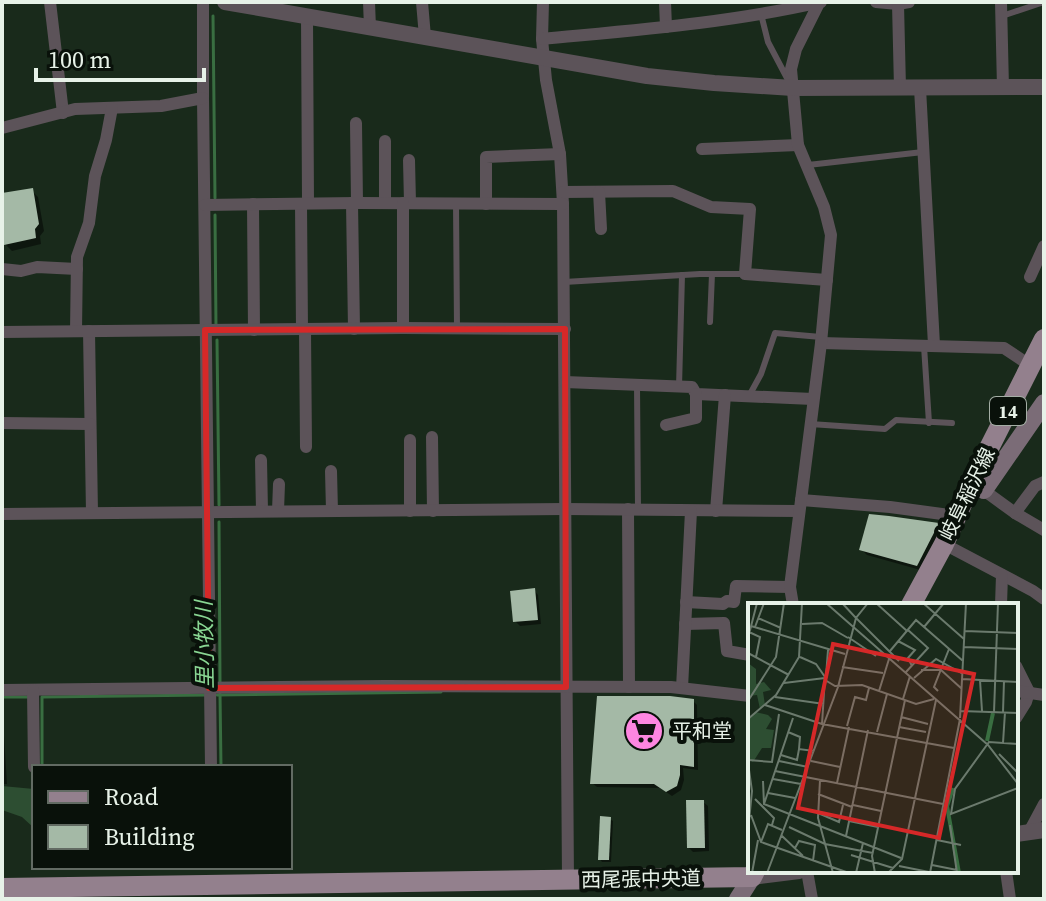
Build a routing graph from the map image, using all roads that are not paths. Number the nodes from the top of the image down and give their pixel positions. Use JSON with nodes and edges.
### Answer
{"nodes":[{"id":1,"x":50,"y":2,"type":"edge"},
{"id":2,"x":203,"y":2,"type":"edge"},
{"id":3,"x":225,"y":2,"type":"edge"},
{"id":4,"x":369,"y":2,"type":"edge"},
{"id":5,"x":422,"y":2,"type":"edge"},
{"id":6,"x":543,"y":2,"type":"edge"},
{"id":7,"x":665,"y":2,"type":"edge"},
{"id":8,"x":820,"y":2,"type":"edge"},
{"id":9,"x":876,"y":2,"type":"edge"},
{"id":10,"x":1001,"y":2,"type":"edge"},
{"id":11,"x":1044,"y":2,"type":"edge"},
{"id":12,"x":903,"y":3,"type":"edge"},
{"id":13,"x":261,"y":5,"type":"edge"},
{"id":14,"x":764,"y":9,"type":"edge"},
{"id":15,"x":1002,"y":16,"type":"junction"},
{"id":16,"x":307,"y":17,"type":"junction"},
{"id":17,"x":666,"y":27,"type":"junction"},
{"id":18,"x":370,"y":28,"type":"junction"},
{"id":19,"x":899,"y":31,"type":"junction"},
{"id":20,"x":913,"y":31,"type":"dead end"},
{"id":21,"x":425,"y":37,"type":"junction"},
{"id":22,"x":542,"y":39,"type":"junction"},
{"id":23,"x":544,"y":58,"type":"junction"},
{"id":24,"x":1044,"y":87,"type":"edge"},
{"id":25,"x":793,"y":88,"type":"junction"},
{"id":26,"x":900,"y":88,"type":"junction"},
{"id":27,"x":920,"y":88,"type":"junction"},
{"id":28,"x":1003,"y":88,"type":"junction"},
{"id":29,"x":203,"y":98,"type":"junction"},
{"id":30,"x":112,"y":108,"type":"junction"},
{"id":31,"x":63,"y":113,"type":"junction"},
{"id":32,"x":356,"y":123,"type":"dead end"},
{"id":33,"x":2,"y":128,"type":"edge"},
{"id":34,"x":385,"y":141,"type":"dead end"},
{"id":35,"x":798,"y":145,"type":"junction"},
{"id":36,"x":702,"y":149,"type":"dead end"},
{"id":37,"x":923,"y":152,"type":"junction"},
{"id":38,"x":560,"y":154,"type":"junction"},
{"id":39,"x":409,"y":160,"type":"dead end"},
{"id":40,"x":805,"y":165,"type":"junction"},
{"id":41,"x":599,"y":192,"type":"junction"},
{"id":42,"x":563,"y":198,"type":"junction"},
{"id":43,"x":304,"y":203,"type":"junction"},
{"id":44,"x":355,"y":203,"type":"junction"},
{"id":45,"x":385,"y":203,"type":"junction"},
{"id":46,"x":406,"y":203,"type":"junction"},
{"id":47,"x":456,"y":203,"type":"junction"},
{"id":48,"x":253,"y":204,"type":"junction"},
{"id":49,"x":486,"y":204,"type":"junction"},
{"id":50,"x":205,"y":205,"type":"junction"},
{"id":51,"x":601,"y":229,"type":"dead end"},
{"id":52,"x":1044,"y":246,"type":"edge"},
{"id":53,"x":2,"y":269,"type":"edge"},
{"id":54,"x":77,"y":269,"type":"junction"},
{"id":55,"x":712,"y":274,"type":"junction"},
{"id":56,"x":745,"y":274,"type":"junction"},
{"id":57,"x":682,"y":275,"type":"junction"},
{"id":58,"x":1030,"y":277,"type":"dead end"},
{"id":59,"x":827,"y":280,"type":"junction"},
{"id":60,"x":564,"y":282,"type":"junction"},
{"id":61,"x":710,"y":322,"type":"dead end"},
{"id":62,"x":403,"y":328,"type":"junction"},
{"id":63,"x":354,"y":329,"type":"junction"},
{"id":64,"x":457,"y":329,"type":"junction"},
{"id":65,"x":565,"y":329,"type":"junction"},
{"id":66,"x":205,"y":330,"type":"junction"},
{"id":67,"x":254,"y":330,"type":"junction"},
{"id":68,"x":303,"y":330,"type":"junction"},
{"id":69,"x":82,"y":331,"type":"junction"},
{"id":70,"x":2,"y":332,"type":"edge"},
{"id":71,"x":1044,"y":339,"type":"edge"},
{"id":72,"x":821,"y":340,"type":"junction"},
{"id":73,"x":929,"y":345,"type":"junction"},
{"id":74,"x":1031,"y":366,"type":"junction"},
{"id":75,"x":565,"y":382,"type":"junction"},
{"id":76,"x":637,"y":385,"type":"junction"},
{"id":77,"x":679,"y":387,"type":"junction"},
{"id":78,"x":696,"y":394,"type":"junction"},
{"id":79,"x":725,"y":395,"type":"junction"},
{"id":80,"x":749,"y":396,"type":"junction"},
{"id":81,"x":813,"y":399,"type":"junction"},
{"id":82,"x":1044,"y":403,"type":"edge"},
{"id":83,"x":2,"y":423,"type":"edge"},
{"id":84,"x":929,"y":423,"type":"junction"},
{"id":85,"x":952,"y":423,"type":"dead end"},
{"id":86,"x":90,"y":424,"type":"junction"},
{"id":87,"x":810,"y":424,"type":"junction"},
{"id":88,"x":666,"y":425,"type":"dead end"},
{"id":89,"x":432,"y":437,"type":"dead end"},
{"id":90,"x":410,"y":440,"type":"dead end"},
{"id":91,"x":306,"y":447,"type":"dead end"},
{"id":92,"x":261,"y":460,"type":"dead end"},
{"id":93,"x":331,"y":471,"type":"dead end"},
{"id":94,"x":1044,"y":482,"type":"edge"},
{"id":95,"x":279,"y":484,"type":"dead end"},
{"id":96,"x":978,"y":486,"type":"junction"},
{"id":97,"x":800,"y":506,"type":"junction"},
{"id":98,"x":565,"y":509,"type":"junction"},
{"id":99,"x":633,"y":510,"type":"junction"},
{"id":100,"x":208,"y":511,"type":"junction"},
{"id":101,"x":262,"y":511,"type":"junction"},
{"id":102,"x":278,"y":511,"type":"junction"},
{"id":103,"x":332,"y":511,"type":"junction"},
{"id":104,"x":410,"y":511,"type":"junction"},
{"id":105,"x":433,"y":511,"type":"junction"},
{"id":106,"x":691,"y":511,"type":"junction"},
{"id":107,"x":716,"y":511,"type":"junction"},
{"id":108,"x":92,"y":513,"type":"junction"},
{"id":109,"x":1015,"y":513,"type":"junction"},
{"id":110,"x":2,"y":514,"type":"edge"},
{"id":111,"x":957,"y":516,"type":"junction"},
{"id":112,"x":1044,"y":530,"type":"edge"},
{"id":113,"x":944,"y":544,"type":"junction"},
{"id":114,"x":1002,"y":575,"type":"junction"},
{"id":115,"x":790,"y":587,"type":"junction"},
{"id":116,"x":1044,"y":599,"type":"edge"},
{"id":117,"x":686,"y":602,"type":"junction"},
{"id":118,"x":793,"y":603,"type":"edge"},
{"id":119,"x":912,"y":603,"type":"edge"},
{"id":120,"x":1001,"y":603,"type":"edge"},
{"id":121,"x":685,"y":624,"type":"junction"},
{"id":122,"x":748,"y":655,"type":"edge"},
{"id":123,"x":566,"y":687,"type":"junction"},
{"id":124,"x":629,"y":687,"type":"junction"},
{"id":125,"x":217,"y":688,"type":"junction"},
{"id":126,"x":682,"y":688,"type":"junction"},
{"id":127,"x":2,"y":690,"type":"edge"},
{"id":128,"x":33,"y":690,"type":"junction"},
{"id":129,"x":1022,"y":692,"type":"edge"},
{"id":130,"x":1044,"y":695,"type":"edge"},
{"id":131,"x":748,"y":696,"type":"edge"},
{"id":132,"x":1018,"y":715,"type":"edge"},
{"id":133,"x":34,"y":765,"type":"edge"},
{"id":134,"x":211,"y":765,"type":"edge"},
{"id":135,"x":1044,"y":804,"type":"edge"},
{"id":136,"x":1030,"y":832,"type":"edge"},
{"id":137,"x":807,"y":873,"type":"edge"},
{"id":138,"x":1006,"y":873,"type":"edge"},
{"id":139,"x":753,"y":874,"type":"edge"},
{"id":140,"x":568,"y":880,"type":"junction"},
{"id":141,"x":2,"y":888,"type":"edge"},
{"id":142,"x":260,"y":891,"type":"edge"},
{"id":143,"x":367,"y":891,"type":"edge"},
{"id":144,"x":738,"y":899,"type":"edge"},
{"id":145,"x":812,"y":899,"type":"edge"},
{"id":146,"x":1010,"y":899,"type":"edge"}],
"edges":[{"from":1,"to":31,"type":"street"},
{"from":2,"to":29,"type":"street"},
{"from":3,"to":13,"type":"street"},
{"from":4,"to":18,"type":"street"},
{"from":5,"to":21,"type":"street"},
{"from":6,"to":22,"type":"street"},
{"from":7,"to":17,"type":"street"},
{"from":8,"to":14,"type":"street"},
{"from":8,"to":25,"type":"street"},
{"from":9,"to":12,"type":"street"},
{"from":10,"to":15,"type":"street"},
{"from":11,"to":15,"type":"lane"},
{"from":12,"to":19,"type":"street"},
{"from":13,"to":16,"type":"street"},
{"from":14,"to":17,"type":"street"},
{"from":14,"to":25,"type":"lane"},
{"from":15,"to":28,"type":"street"},
{"from":16,"to":18,"type":"street"},
{"from":16,"to":43,"type":"street"},
{"from":17,"to":22,"type":"street"},
{"from":18,"to":21,"type":"street"},
{"from":19,"to":20,"type":"street"},
{"from":19,"to":26,"type":"street"},
{"from":21,"to":23,"type":"street"},
{"from":22,"to":23,"type":"street"},
{"from":23,"to":25,"type":"street"},
{"from":23,"to":38,"type":"street"},
{"from":24,"to":28,"type":"street"},
{"from":25,"to":26,"type":"street"},
{"from":25,"to":35,"type":"street"},
{"from":26,"to":27,"type":"street"},
{"from":27,"to":28,"type":"street"},
{"from":27,"to":37,"type":"street"},
{"from":29,"to":30,"type":"street"},
{"from":29,"to":50,"type":"street"},
{"from":30,"to":31,"type":"street"},
{"from":30,"to":54,"type":"street"},
{"from":31,"to":33,"type":"street"},
{"from":32,"to":44,"type":"street"},
{"from":34,"to":45,"type":"street"},
{"from":35,"to":36,"type":"street"},
{"from":35,"to":40,"type":"street"},
{"from":37,"to":40,"type":"lane"},
{"from":37,"to":73,"type":"street"},
{"from":38,"to":42,"type":"street"},
{"from":38,"to":49,"type":"street"},
{"from":39,"to":46,"type":"street"},
{"from":40,"to":59,"type":"street"},
{"from":41,"to":42,"type":"street"},
{"from":41,"to":51,"type":"street"},
{"from":41,"to":56,"type":"street"},
{"from":42,"to":49,"type":"street"},
{"from":42,"to":60,"type":"street"},
{"from":43,"to":44,"type":"street"},
{"from":43,"to":48,"type":"street"},
{"from":43,"to":68,"type":"street"},
{"from":44,"to":45,"type":"street"},
{"from":44,"to":63,"type":"street"},
{"from":45,"to":46,"type":"street"},
{"from":46,"to":47,"type":"street"},
{"from":46,"to":62,"type":"street"},
{"from":47,"to":49,"type":"street"},
{"from":47,"to":64,"type":"lane"},
{"from":48,"to":50,"type":"street"},
{"from":48,"to":67,"type":"street"},
{"from":50,"to":66,"type":"street"},
{"from":52,"to":58,"type":"street"},
{"from":53,"to":54,"type":"street"},
{"from":54,"to":69,"type":"street"},
{"from":55,"to":56,"type":"lane"},
{"from":55,"to":57,"type":"lane"},
{"from":55,"to":61,"type":"lane"},
{"from":56,"to":59,"type":"street"},
{"from":57,"to":60,"type":"lane"},
{"from":57,"to":77,"type":"lane"},
{"from":59,"to":72,"type":"street"},
{"from":60,"to":65,"type":"street"},
{"from":62,"to":63,"type":"street"},
{"from":62,"to":64,"type":"street"},
{"from":63,"to":68,"type":"street"},
{"from":64,"to":65,"type":"street"},
{"from":65,"to":75,"type":"street"},
{"from":66,"to":67,"type":"street"},
{"from":66,"to":69,"type":"street"},
{"from":66,"to":100,"type":"street"},
{"from":67,"to":68,"type":"street"},
{"from":68,"to":91,"type":"street"},
{"from":69,"to":70,"type":"street"},
{"from":69,"to":86,"type":"street"},
{"from":71,"to":74,"type":"main road","name":"岐阜稲沢線","number":"14"},
{"from":72,"to":73,"type":"street"},
{"from":72,"to":80,"type":"lane"},
{"from":72,"to":81,"type":"street"},
{"from":73,"to":74,"type":"street"},
{"from":73,"to":84,"type":"lane"},
{"from":74,"to":96,"type":"main road","name":"岐阜稲沢線","number":"14"},
{"from":75,"to":76,"type":"street"},
{"from":75,"to":98,"type":"street"},
{"from":76,"to":77,"type":"street"},
{"from":76,"to":99,"type":"lane"},
{"from":77,"to":78,"type":"street"},
{"from":78,"to":79,"type":"street"},
{"from":78,"to":88,"type":"street"},
{"from":79,"to":80,"type":"street"},
{"from":79,"to":107,"type":"street"},
{"from":80,"to":81,"type":"street"},
{"from":81,"to":87,"type":"street"},
{"from":82,"to":96,"type":"main road"},
{"from":83,"to":86,"type":"street"},
{"from":84,"to":85,"type":"lane"},
{"from":84,"to":87,"type":"lane"},
{"from":86,"to":108,"type":"street"},
{"from":87,"to":97,"type":"street"},
{"from":89,"to":105,"type":"street"},
{"from":90,"to":104,"type":"street"},
{"from":92,"to":101,"type":"street"},
{"from":93,"to":103,"type":"street"},
{"from":94,"to":109,"type":"street"},
{"from":95,"to":102,"type":"street"},
{"from":96,"to":109,"type":"street"},
{"from":96,"to":111,"type":"main road","name":"岐阜稲沢線","number":"14"},
{"from":97,"to":107,"type":"street"},
{"from":97,"to":111,"type":"street"},
{"from":97,"to":115,"type":"street"},
{"from":98,"to":99,"type":"street"},
{"from":98,"to":105,"type":"street"},
{"from":98,"to":123,"type":"street"},
{"from":99,"to":106,"type":"street"},
{"from":99,"to":124,"type":"street"},
{"from":100,"to":101,"type":"street"},
{"from":100,"to":108,"type":"street"},
{"from":100,"to":125,"type":"street"},
{"from":101,"to":102,"type":"street"},
{"from":102,"to":103,"type":"street"},
{"from":103,"to":104,"type":"street"},
{"from":104,"to":105,"type":"street"},
{"from":106,"to":107,"type":"street"},
{"from":106,"to":117,"type":"street"},
{"from":108,"to":110,"type":"street"},
{"from":109,"to":112,"type":"street"},
{"from":111,"to":113,"type":"main road","name":"岐阜稲沢線","number":"14"},
{"from":113,"to":114,"type":"street"},
{"from":113,"to":119,"type":"main road","name":"岐阜稲沢線","number":"14"},
{"from":114,"to":116,"type":"street"},
{"from":114,"to":120,"type":"street"},
{"from":115,"to":117,"type":"street"},
{"from":115,"to":118,"type":"street"},
{"from":117,"to":121,"type":"street"},
{"from":121,"to":122,"type":"street"},
{"from":121,"to":126,"type":"street"},
{"from":123,"to":124,"type":"street"},
{"from":123,"to":125,"type":"street"},
{"from":123,"to":140,"type":"street"},
{"from":124,"to":126,"type":"street"},
{"from":125,"to":128,"type":"street"},
{"from":125,"to":134,"type":"street"},
{"from":126,"to":131,"type":"street"},
{"from":127,"to":128,"type":"street"},
{"from":128,"to":133,"type":"street"},
{"from":129,"to":130,"type":"street"},
{"from":129,"to":132,"type":"street"},
{"from":135,"to":136,"type":"street"},
{"from":137,"to":145,"type":"street"},
{"from":138,"to":146,"type":"street"},
{"from":139,"to":140,"type":"main road","name":"西尾張中央道"},
{"from":139,"to":144,"type":"main road"},
{"from":140,"to":143,"type":"main road","name":"西尾張中央道"},
{"from":141,"to":142,"type":"main road","name":"西尾張中央道"},
{"from":142,"to":143,"type":"main road","name":"西尾張中央道"}]}
